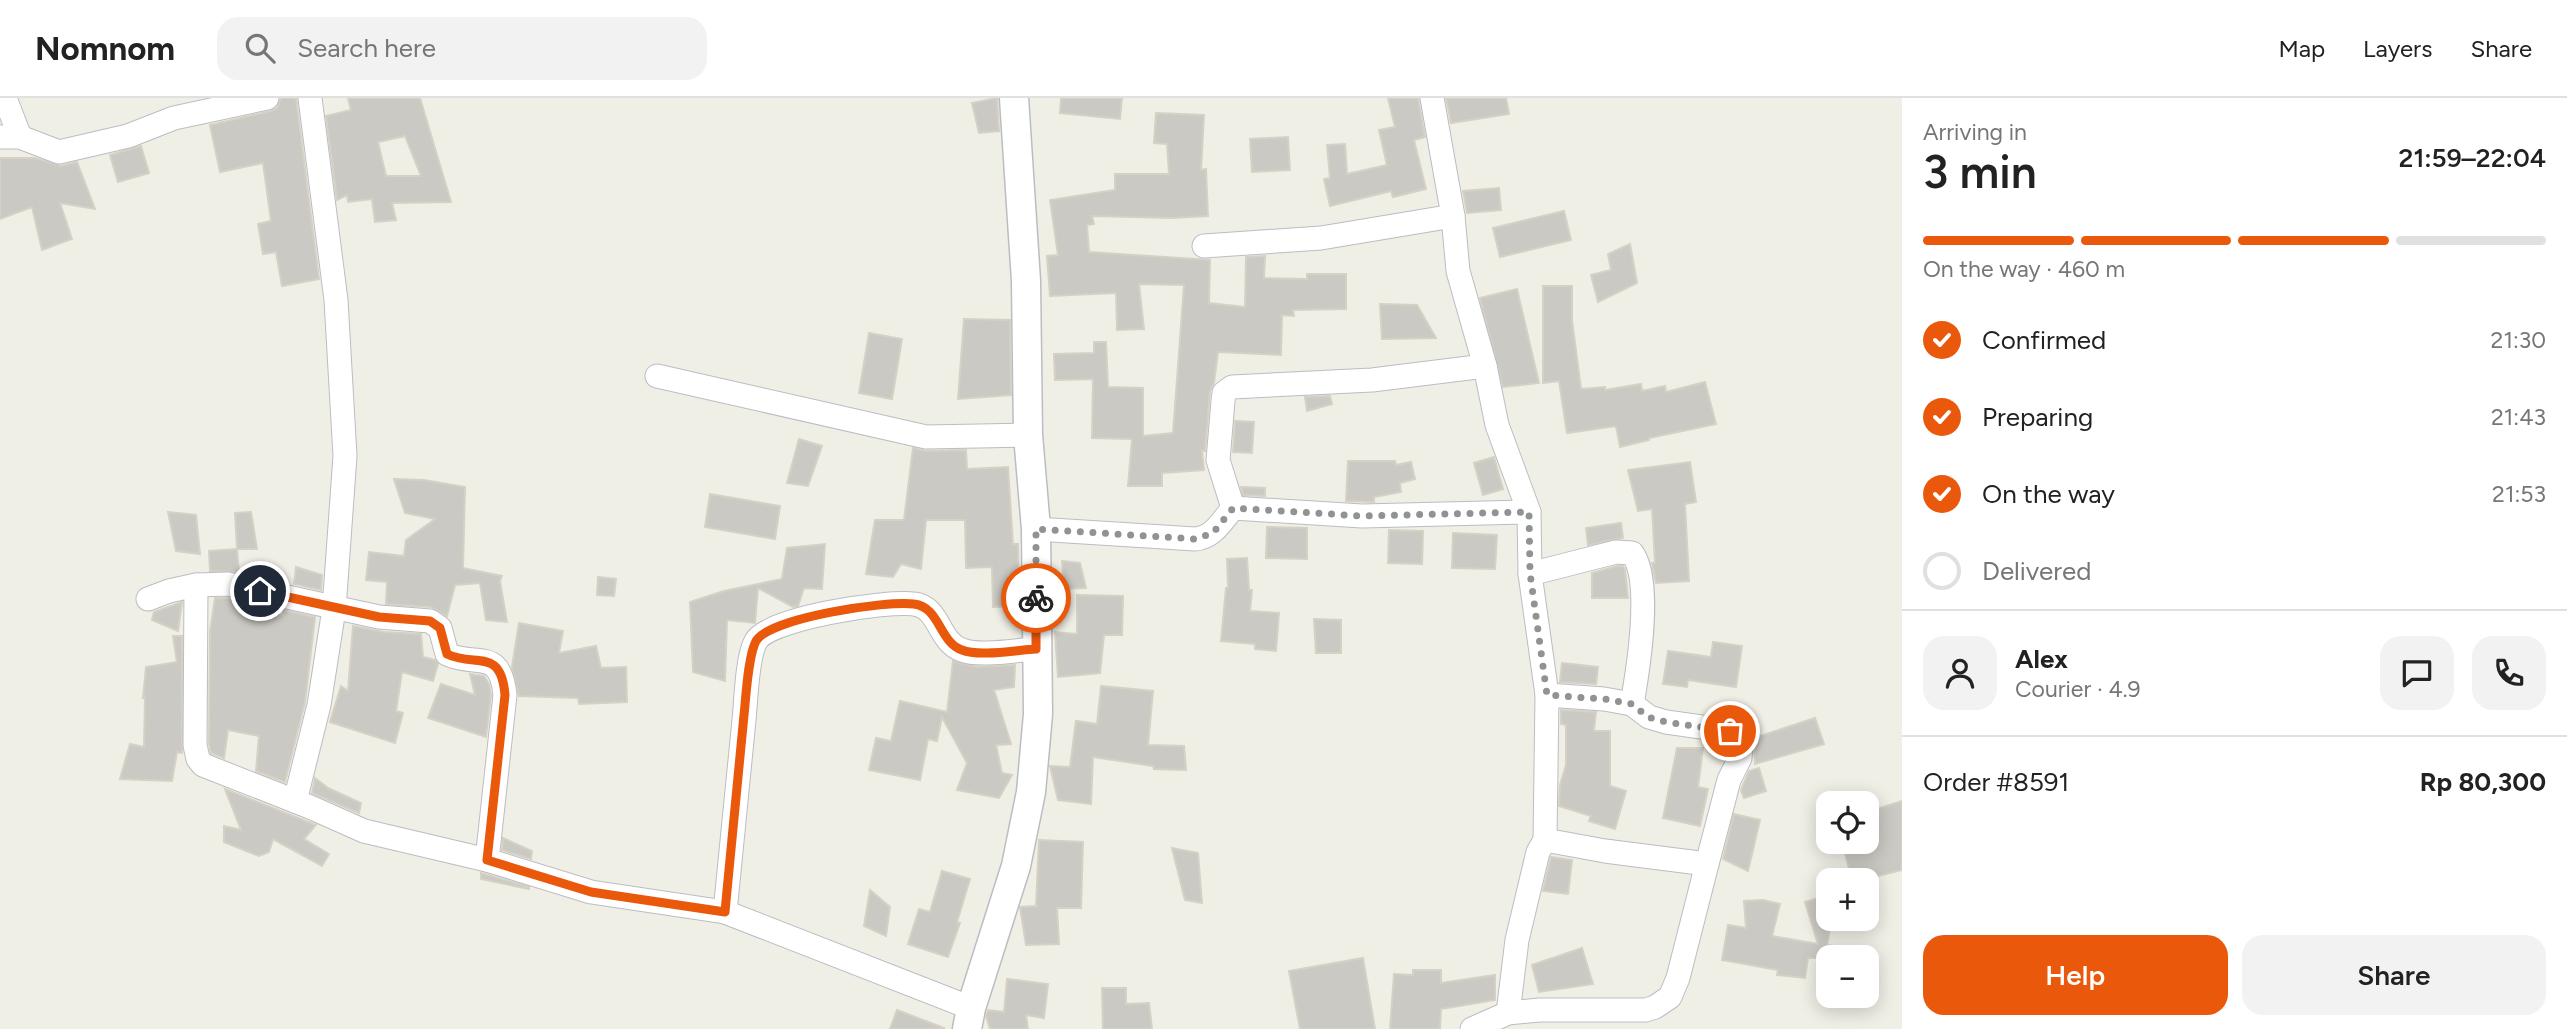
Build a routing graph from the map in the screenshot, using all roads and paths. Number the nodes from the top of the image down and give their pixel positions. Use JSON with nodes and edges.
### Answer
{"nodes":[{"id":1,"x":5,"y":98,"type":"edge"},
{"id":2,"x":267,"y":98,"type":"edge"},
{"id":3,"x":310,"y":98,"type":"edge"},
{"id":4,"x":1014,"y":98,"type":"edge"},
{"id":5,"x":1432,"y":98,"type":"edge"},
{"id":6,"x":172,"y":108,"type":"edge"},
{"id":7,"x":10,"y":137,"type":"edge"},
{"id":8,"x":1453,"y":216,"type":"junction"},
{"id":9,"x":1204,"y":246,"type":"dead end"},
{"id":10,"x":1485,"y":366,"type":"junction"},
{"id":11,"x":657,"y":376,"type":"dead end"},
{"id":12,"x":1028,"y":435,"type":"junction"},
{"id":13,"x":1233,"y":508,"type":"junction"},
{"id":14,"x":1529,"y":512,"type":"junction"},
{"id":15,"x":1036,"y":529,"type":"junction"},
{"id":16,"x":1530,"y":573,"type":"junction"},
{"id":17,"x":196,"y":584,"type":"junction"},
{"id":18,"x":148,"y":600,"type":"dead end"},
{"id":19,"x":334,"y":609,"type":"junction"},
{"id":20,"x":1036,"y":649,"type":"junction"},
{"id":21,"x":1547,"y":695,"type":"junction"},
{"id":22,"x":1632,"y":704,"type":"junction"},
{"id":23,"x":295,"y":801,"type":"junction"},
{"id":24,"x":1545,"y":840,"type":"junction"},
{"id":25,"x":487,"y":860,"type":"junction"},
{"id":26,"x":1707,"y":864,"type":"junction"},
{"id":27,"x":725,"y":912,"type":"junction"},
{"id":28,"x":1508,"y":1013,"type":"junction"},
{"id":29,"x":969,"y":1018,"type":"edge"},
{"id":30,"x":1472,"y":1029,"type":"edge"}],
"edges":[{"from":1,"to":7,"type":"street"},
{"from":2,"to":6,"type":"street"},
{"from":3,"to":19,"type":"street"},
{"from":4,"to":12,"type":"street"},
{"from":5,"to":8,"type":"street"},
{"from":6,"to":7,"type":"street"},
{"from":8,"to":9,"type":"street"},
{"from":8,"to":10,"type":"street"},
{"from":10,"to":13,"type":"street"},
{"from":10,"to":14,"type":"street"},
{"from":11,"to":12,"type":"street"},
{"from":12,"to":15,"type":"street"},
{"from":13,"to":14,"type":"street"},
{"from":13,"to":15,"type":"street"},
{"from":14,"to":16,"type":"street"},
{"from":15,"to":20,"type":"street"},
{"from":16,"to":21,"type":"street"},
{"from":16,"to":22,"type":"street"},
{"from":17,"to":18,"type":"street"},
{"from":17,"to":19,"type":"street"},
{"from":17,"to":23,"type":"street"},
{"from":19,"to":23,"type":"street"},
{"from":19,"to":25,"type":"street"},
{"from":20,"to":27,"type":"street"},
{"from":20,"to":29,"type":"street"},
{"from":21,"to":22,"type":"street"},
{"from":21,"to":24,"type":"street"},
{"from":22,"to":26,"type":"street"},
{"from":23,"to":25,"type":"street"},
{"from":24,"to":26,"type":"street"},
{"from":24,"to":28,"type":"street"},
{"from":25,"to":27,"type":"street"},
{"from":26,"to":28,"type":"street"},
{"from":27,"to":29,"type":"street"},
{"from":28,"to":30,"type":"street"}]}
